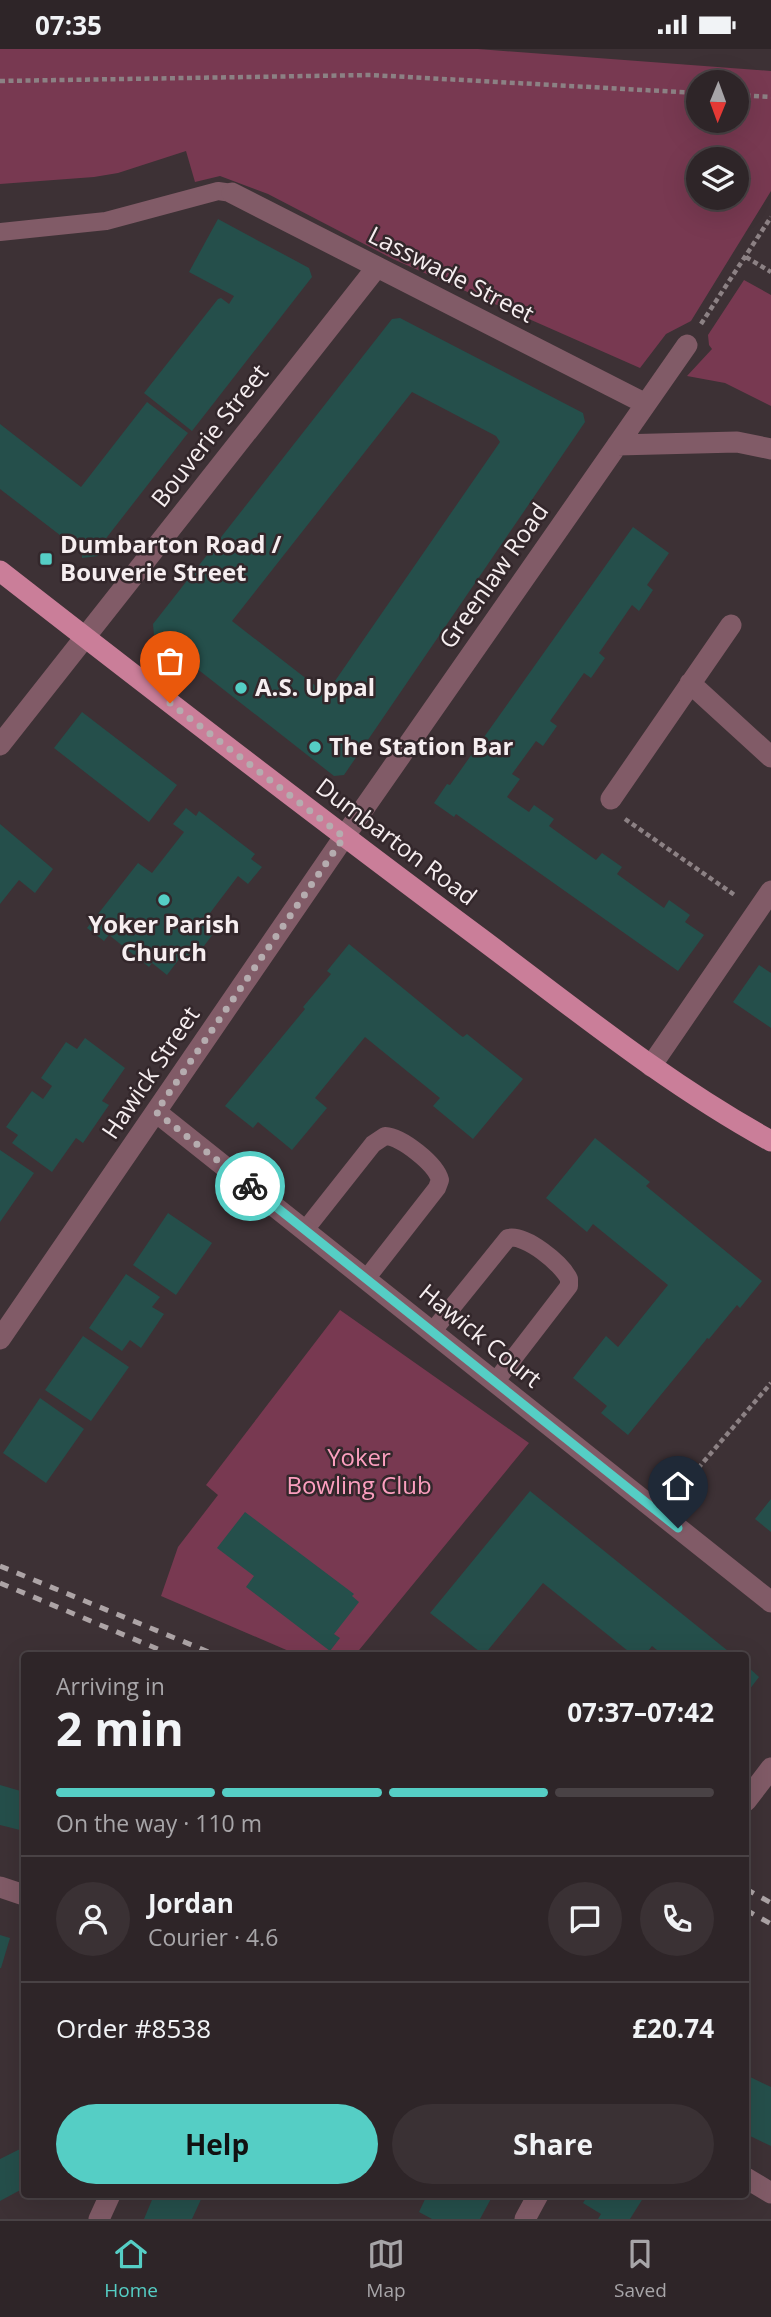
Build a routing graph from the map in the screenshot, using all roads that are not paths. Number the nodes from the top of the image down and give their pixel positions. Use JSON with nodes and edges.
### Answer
{"nodes":[{"id":1,"x":232,"y":193,"type":"joint"},
{"id":2,"x":0,"y":232,"type":"edge"},
{"id":3,"x":377,"y":267,"type":"junction"},
{"id":4,"x":687,"y":345,"type":"road end"},
{"id":5,"x":646,"y":404,"type":"junction"},
{"id":6,"x":617,"y":445,"type":"junction"},
{"id":7,"x":771,"y":449,"type":"edge"},
{"id":8,"x":0,"y":571,"type":"edge"},
{"id":9,"x":731,"y":625,"type":"dead end"},
{"id":10,"x":85,"y":637,"type":"junction"},
{"id":11,"x":690,"y":683,"type":"junction"},
{"id":12,"x":0,"y":745,"type":"edge"},
{"id":13,"x":771,"y":757,"type":"edge"},
{"id":14,"x":615,"y":807,"type":"road end"},
{"id":15,"x":344,"y":837,"type":"junction"},
{"id":16,"x":765,"y":900,"type":"edge"},
{"id":17,"x":651,"y":1066,"type":"junction"},
{"id":18,"x":156,"y":1112,"type":"junction"},
{"id":19,"x":771,"y":1142,"type":"edge"},
{"id":20,"x":305,"y":1230,"type":"junction"},
{"id":21,"x":366,"y":1279,"type":"junction"},
{"id":22,"x":432,"y":1332,"type":"junction"},
{"id":23,"x":0,"y":1339,"type":"edge"},
{"id":24,"x":495,"y":1381,"type":"junction"},
{"id":25,"x":771,"y":1602,"type":"edge"},
{"id":26,"x":771,"y":1768,"type":"edge"},
{"id":27,"x":749,"y":1797,"type":"edge"},
{"id":28,"x":0,"y":1887,"type":"edge"},
{"id":29,"x":21,"y":1894,"type":"edge"},
{"id":30,"x":749,"y":2180,"type":"edge"},
{"id":31,"x":771,"y":2193,"type":"edge"},
{"id":32,"x":109,"y":2198,"type":"edge"},
{"id":33,"x":536,"y":2198,"type":"edge"},
{"id":34,"x":99,"y":2219,"type":"edge"},
{"id":35,"x":525,"y":2219,"type":"edge"}],
"edges":[{"from":1,"to":2,"type":"lane"},
{"from":1,"to":3,"type":"street","name":"Lasswade Street"},
{"from":3,"to":5,"type":"street","name":"Lasswade Street"},
{"from":3,"to":10,"type":"street","name":"Bouverie Street"},
{"from":4,"to":5,"type":"street","name":"Greenlaw Road"},
{"from":5,"to":6,"type":"street","name":"Greenlaw Road"},
{"from":6,"to":7,"type":"street"},
{"from":6,"to":15,"type":"street","name":"Greenlaw Road"},
{"from":8,"to":10,"type":"main road","name":"Dumbarton Road"},
{"from":9,"to":11,"type":"street"},
{"from":10,"to":12,"type":"street","name":"Bouverie Street"},
{"from":10,"to":15,"type":"main road","name":"Dumbarton Road"},
{"from":11,"to":13,"type":"street"},
{"from":11,"to":14,"type":"street"},
{"from":15,"to":17,"type":"main road","name":"Dumbarton Road"},
{"from":15,"to":18,"type":"street","name":"Hawick Street"},
{"from":16,"to":17,"type":"street"},
{"from":17,"to":19,"type":"main road","name":"Dumbarton Road"},
{"from":18,"to":20,"type":"street","name":"Hawick Court"},
{"from":18,"to":23,"type":"street","name":"Hawick Street"},
{"from":20,"to":21,"type":"street","name":"Hawick Court"},
{"from":20,"to":21,"type":"lane"},
{"from":21,"to":22,"type":"street","name":"Hawick Court"},
{"from":22,"to":24,"type":"street","name":"Hawick Court"},
{"from":22,"to":24,"type":"lane"},
{"from":24,"to":25,"type":"street","name":"Hawick Court"},
{"from":26,"to":27,"type":"street"},
{"from":28,"to":29,"type":"street"},
{"from":30,"to":31,"type":"street"},
{"from":32,"to":34,"type":"street"},
{"from":33,"to":35,"type":"street"}]}
